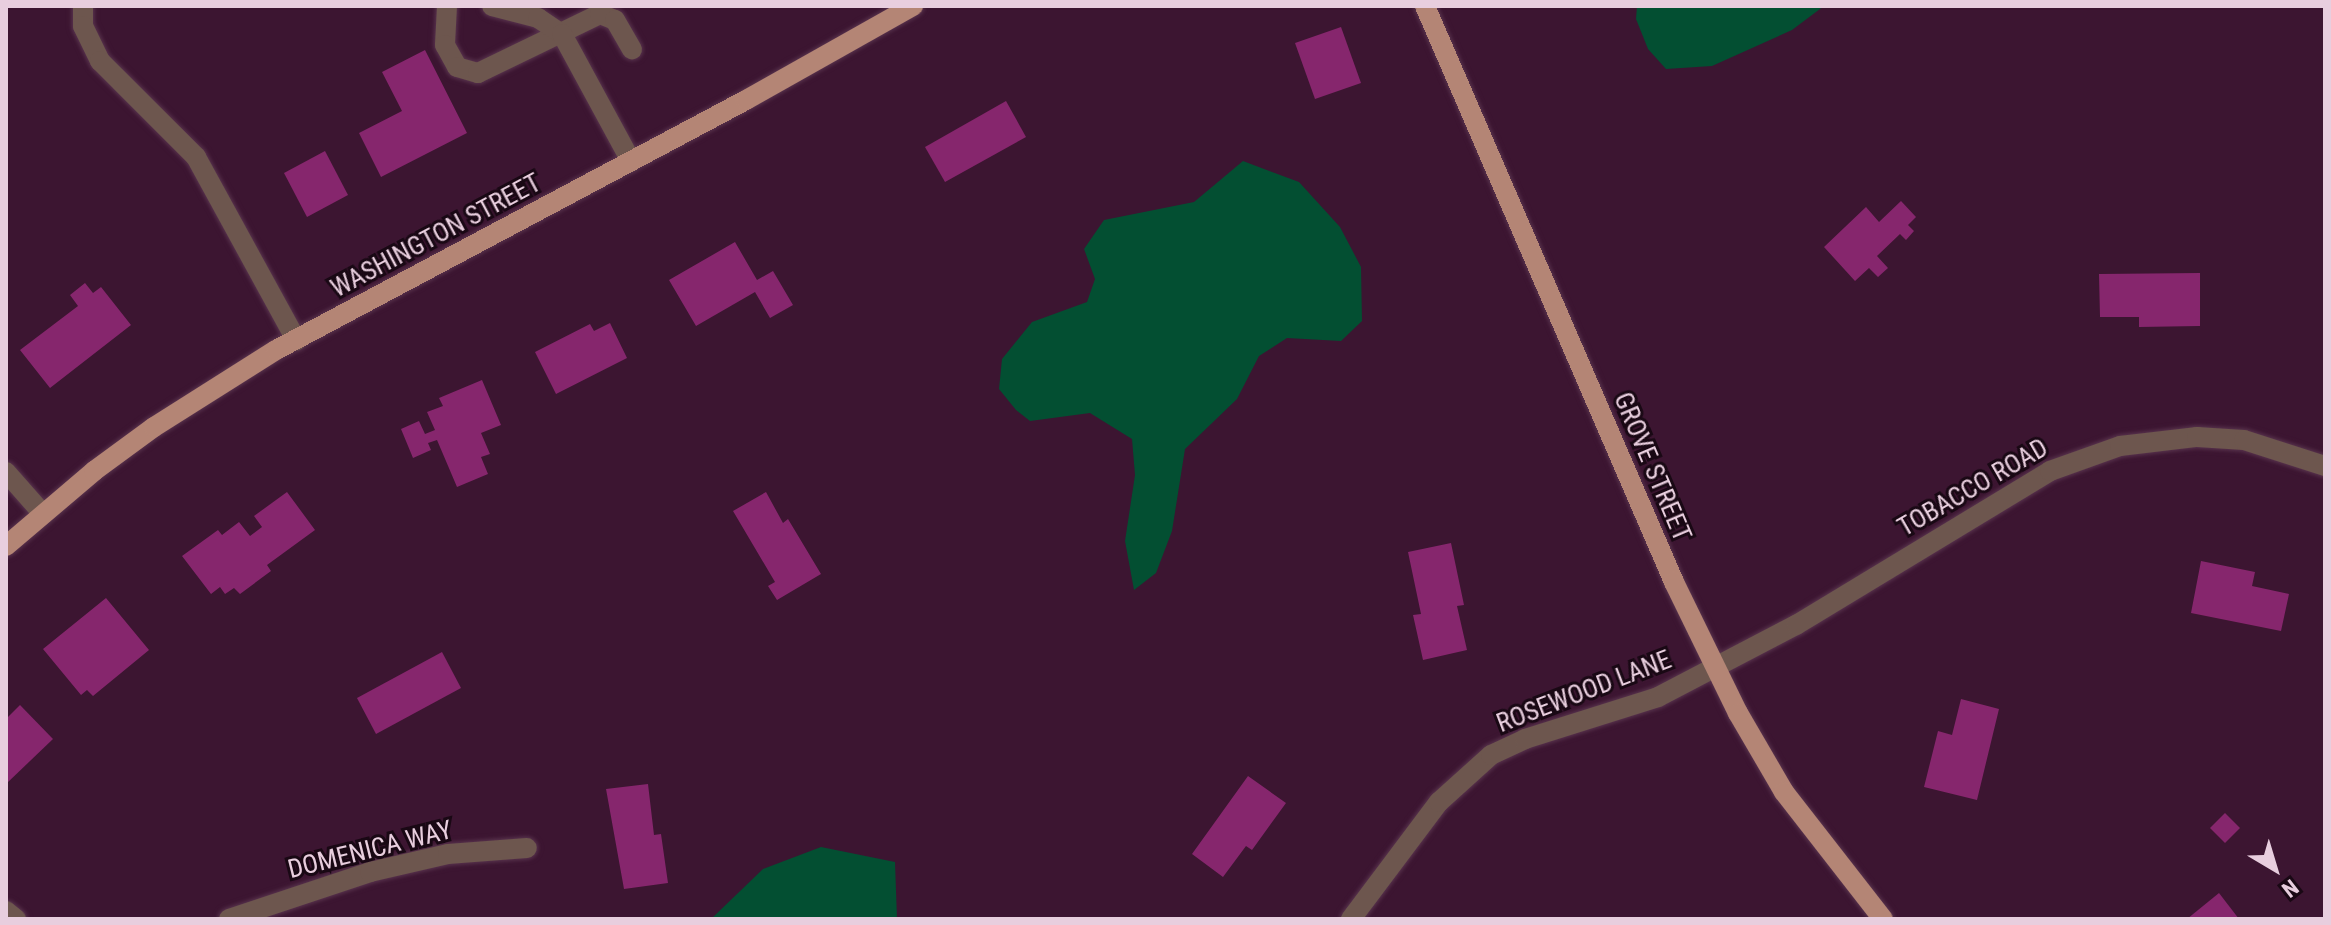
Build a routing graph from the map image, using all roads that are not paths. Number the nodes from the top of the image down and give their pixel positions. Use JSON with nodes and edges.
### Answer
{"nodes":[{"id":1,"x":83,"y":6,"type":"edge"},
{"id":2,"x":447,"y":6,"type":"edge"},
{"id":3,"x":492,"y":6,"type":"edge"},
{"id":4,"x":913,"y":6,"type":"edge"},
{"id":5,"x":1425,"y":6,"type":"edge"},
{"id":6,"x":562,"y":34,"type":"junction"},
{"id":7,"x":632,"y":50,"type":"dead end"},
{"id":8,"x":631,"y":161,"type":"junction"},
{"id":9,"x":296,"y":340,"type":"junction"},
{"id":10,"x":2325,"y":466,"type":"edge"},
{"id":11,"x":6,"y":472,"type":"edge"},
{"id":12,"x":43,"y":514,"type":"junction"},
{"id":13,"x":6,"y":546,"type":"edge"},
{"id":14,"x":1716,"y":665,"type":"junction"},
{"id":15,"x":527,"y":848,"type":"dead end"},
{"id":16,"x":6,"y":911,"type":"edge"},
{"id":17,"x":16,"y":919,"type":"edge"},
{"id":18,"x":229,"y":919,"type":"edge"},
{"id":19,"x":1351,"y":919,"type":"edge"},
{"id":20,"x":1883,"y":919,"type":"edge"}],
"edges":[{"from":1,"to":9,"type":"street"},
{"from":2,"to":6,"type":"street"},
{"from":3,"to":6,"type":"street"},
{"from":4,"to":8,"type":"main road","name":"WASHINGTON STREET"},
{"from":5,"to":14,"type":"main road","name":"GROVE STREET"},
{"from":6,"to":7,"type":"street"},
{"from":6,"to":8,"type":"street"},
{"from":8,"to":9,"type":"main road","name":"WASHINGTON STREET"},
{"from":9,"to":12,"type":"main road","name":"WASHINGTON STREET"},
{"from":10,"to":14,"type":"street","name":"TOBACCO ROAD"},
{"from":11,"to":12,"type":"street"},
{"from":12,"to":13,"type":"main road","name":"WASHINGTON STREET"},
{"from":14,"to":19,"type":"street","name":"ROSEWOOD LANE"},
{"from":14,"to":20,"type":"main road","name":"GROVE STREET"},
{"from":15,"to":18,"type":"street","name":"DOMENICA WAY"},
{"from":16,"to":17,"type":"street"}]}
